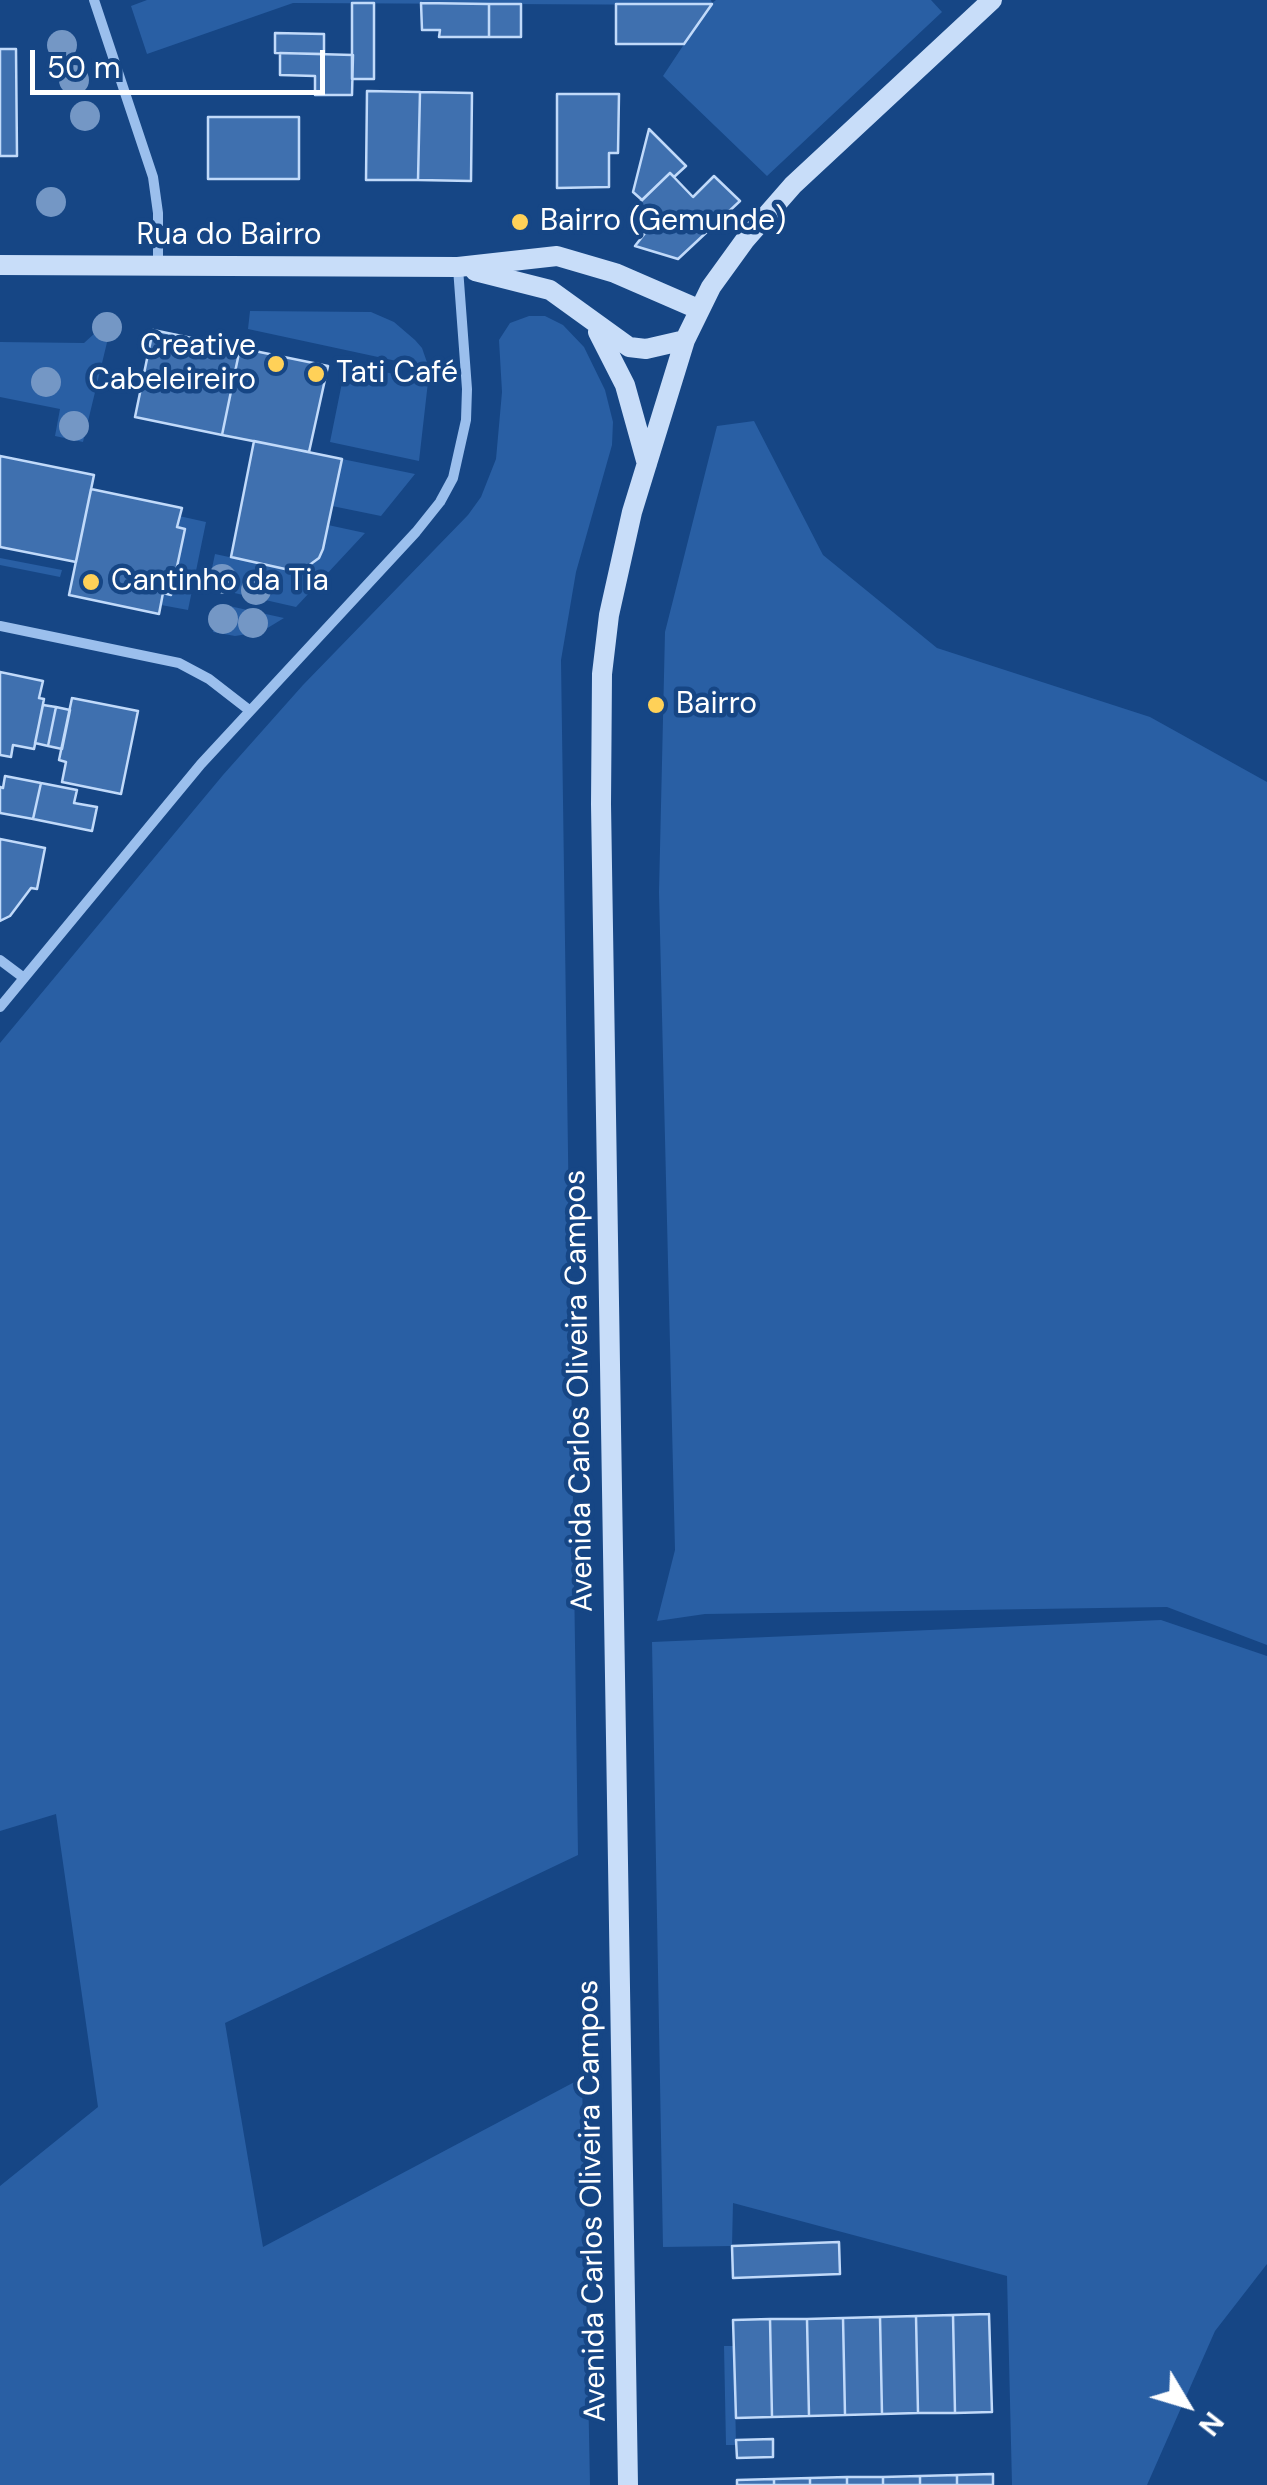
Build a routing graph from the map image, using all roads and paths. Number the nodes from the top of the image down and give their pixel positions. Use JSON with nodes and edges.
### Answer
{"nodes":[{"id":1,"x":94,"y":0,"type":"edge"},
{"id":2,"x":992,"y":0,"type":"edge"},
{"id":3,"x":0,"y":265,"type":"edge"},
{"id":4,"x":158,"y":266,"type":"junction"},
{"id":5,"x":458,"y":267,"type":"junction"},
{"id":6,"x":698,"y":309,"type":"junction"},
{"id":7,"x":586,"y":314,"type":"junction"},
{"id":8,"x":685,"y":340,"type":"junction"},
{"id":9,"x":647,"y":464,"type":"junction"},
{"id":10,"x":0,"y":626,"type":"edge"},
{"id":11,"x":249,"y":710,"type":"junction"},
{"id":12,"x":0,"y":960,"type":"edge"},
{"id":13,"x":24,"y":978,"type":"junction"},
{"id":14,"x":0,"y":1008,"type":"edge"},
{"id":15,"x":628,"y":2485,"type":"edge"}],
"edges":[{"from":1,"to":4,"type":"street"},
{"from":2,"to":6,"type":"main road","name":"Avenida Carlos Oliveira Campos"},
{"from":3,"to":4,"type":"main road","name":"Rua do Bairro"},
{"from":4,"to":5,"type":"main road","name":"Rua do Bairro"},
{"from":5,"to":6,"type":"main road","name":"Rua do Bairro"},
{"from":5,"to":7,"type":"main road","name":"Rua do Bairro"},
{"from":5,"to":11,"type":"street"},
{"from":6,"to":8,"type":"main road","name":"Avenida Carlos Oliveira Campos"},
{"from":7,"to":8,"type":"main road","name":"Rua do Bairro"},
{"from":7,"to":9,"type":"main road","name":"Rua do Bairro"},
{"from":8,"to":9,"type":"main road","name":"Avenida Carlos Oliveira Campos"},
{"from":9,"to":15,"type":"main road","name":"Avenida Carlos Oliveira Campos"},
{"from":10,"to":11,"type":"street"},
{"from":11,"to":13,"type":"street"},
{"from":12,"to":13,"type":"street"},
{"from":13,"to":14,"type":"street"}]}
